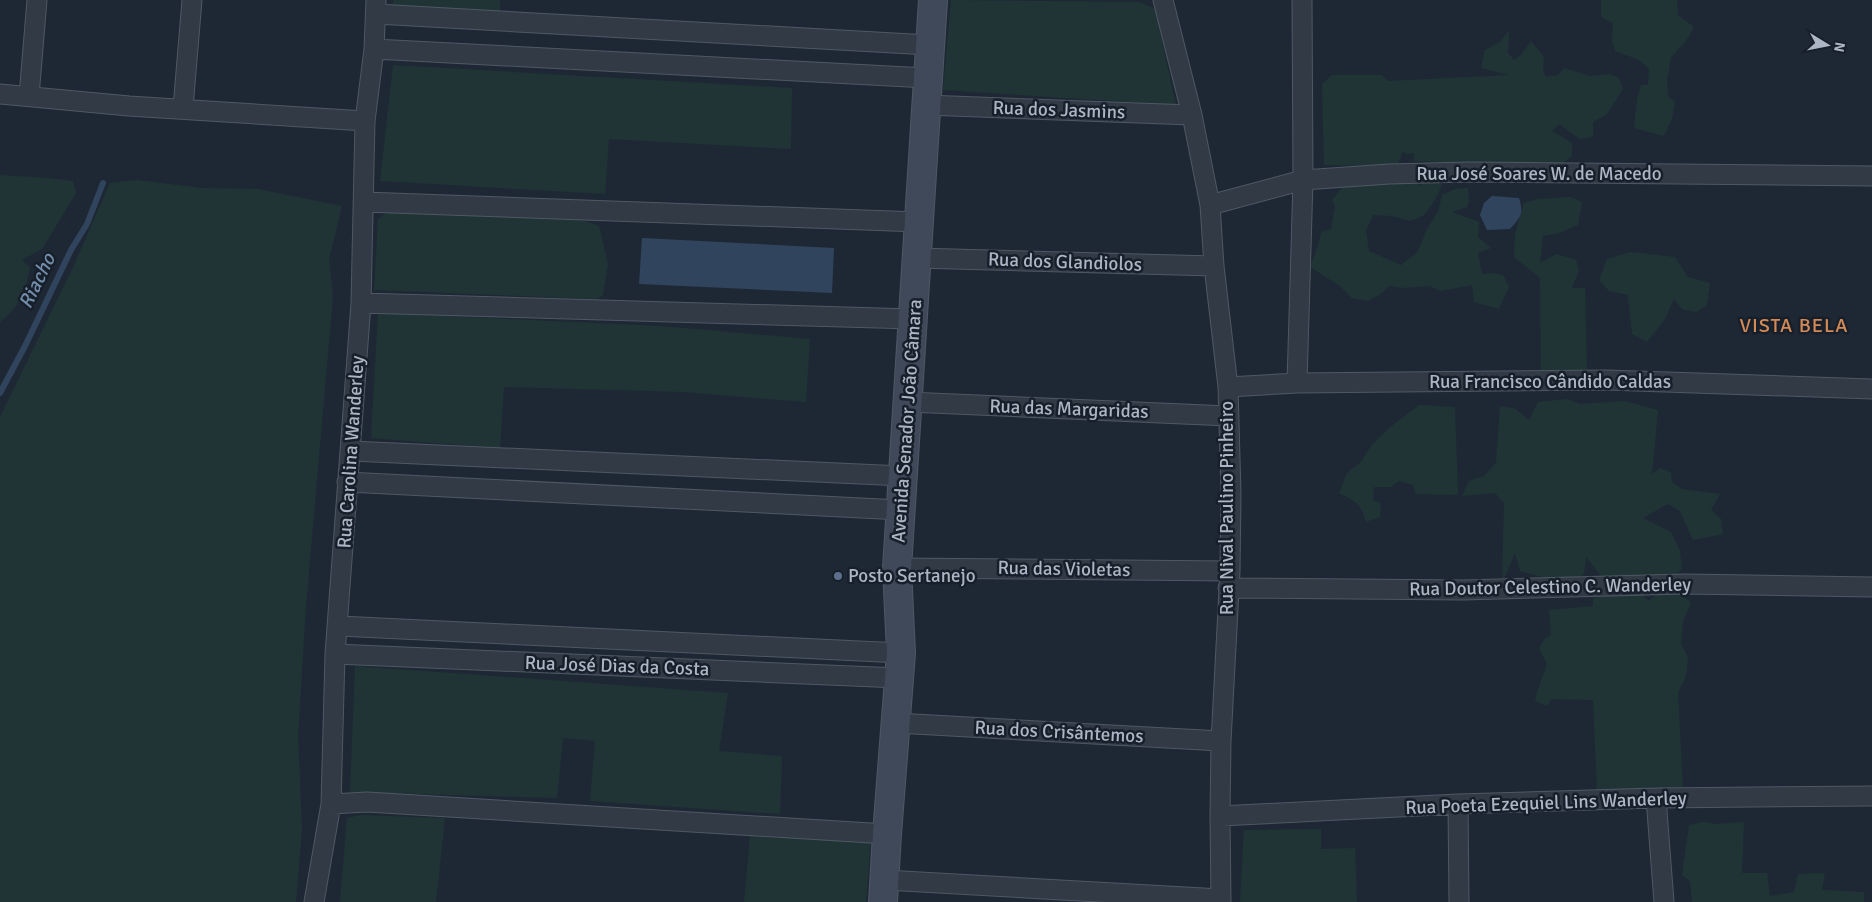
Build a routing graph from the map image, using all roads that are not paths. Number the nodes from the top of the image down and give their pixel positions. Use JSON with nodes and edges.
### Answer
{"nodes":[{"id":1,"x":37,"y":0,"type":"edge"},
{"id":2,"x":192,"y":0,"type":"edge"},
{"id":3,"x":933,"y":0,"type":"edge"},
{"id":4,"x":1163,"y":0,"type":"edge"},
{"id":5,"x":1302,"y":0,"type":"edge"},
{"id":6,"x":376,"y":7,"type":"edge"},
{"id":7,"x":929,"y":45,"type":"junction"},
{"id":8,"x":374,"y":49,"type":"junction"},
{"id":9,"x":927,"y":78,"type":"junction"},
{"id":10,"x":0,"y":94,"type":"edge"},
{"id":11,"x":29,"y":96,"type":"junction"},
{"id":12,"x":926,"y":105,"type":"junction"},
{"id":13,"x":183,"y":108,"type":"junction"},
{"id":14,"x":1192,"y":115,"type":"junction"},
{"id":15,"x":365,"y":121,"type":"junction"},
{"id":16,"x":1872,"y":176,"type":"edge"},
{"id":17,"x":1303,"y":180,"type":"junction"},
{"id":18,"x":364,"y":202,"type":"junction"},
{"id":19,"x":1210,"y":205,"type":"junction"},
{"id":20,"x":919,"y":222,"type":"junction"},
{"id":21,"x":916,"y":258,"type":"junction"},
{"id":22,"x":1214,"y":266,"type":"junction"},
{"id":23,"x":361,"y":303,"type":"junction"},
{"id":24,"x":913,"y":319,"type":"junction"},
{"id":25,"x":1297,"y":383,"type":"junction"},
{"id":26,"x":1228,"y":387,"type":"junction"},
{"id":27,"x":1872,"y":389,"type":"edge"},
{"id":28,"x":908,"y":402,"type":"junction"},
{"id":29,"x":1229,"y":416,"type":"junction"},
{"id":30,"x":351,"y":451,"type":"junction"},
{"id":31,"x":903,"y":476,"type":"junction"},
{"id":32,"x":347,"y":482,"type":"junction"},
{"id":33,"x":901,"y":510,"type":"junction"},
{"id":34,"x":898,"y":568,"type":"junction"},
{"id":35,"x":1229,"y":580,"type":"junction"},
{"id":36,"x":1872,"y":587,"type":"edge"},
{"id":37,"x":338,"y":626,"type":"junction"},
{"id":38,"x":336,"y":654,"type":"junction"},
{"id":39,"x":900,"y":666,"type":"junction"},
{"id":40,"x":896,"y":723,"type":"junction"},
{"id":41,"x":1221,"y":741,"type":"junction"},
{"id":42,"x":1872,"y":796,"type":"edge"},
{"id":43,"x":1656,"y":798,"type":"junction"},
{"id":44,"x":331,"y":804,"type":"junction"},
{"id":45,"x":1458,"y":804,"type":"junction"},
{"id":46,"x":1220,"y":816,"type":"junction"},
{"id":47,"x":886,"y":834,"type":"junction"},
{"id":48,"x":884,"y":891,"type":"edge"},
{"id":49,"x":1221,"y":900,"type":"edge"},
{"id":50,"x":314,"y":902,"type":"edge"},
{"id":51,"x":1459,"y":902,"type":"edge"},
{"id":52,"x":1664,"y":902,"type":"edge"}],
"edges":[{"from":1,"to":11,"type":"street"},
{"from":2,"to":13,"type":"street"},
{"from":3,"to":7,"type":"main road","name":"Avenida Senador João Câmara"},
{"from":4,"to":14,"type":"street","name":"Rua Nival Paulino Pinheiro"},
{"from":5,"to":17,"type":"street"},
{"from":6,"to":7,"type":"street"},
{"from":6,"to":8,"type":"street","name":"Rua Carolina Wanderley"},
{"from":7,"to":9,"type":"main road","name":"Avenida Senador João Câmara"},
{"from":8,"to":9,"type":"street"},
{"from":8,"to":15,"type":"street","name":"Rua Carolina Wanderley"},
{"from":9,"to":12,"type":"main road","name":"Avenida Senador João Câmara"},
{"from":10,"to":11,"type":"street"},
{"from":11,"to":13,"type":"street"},
{"from":12,"to":14,"type":"street","name":"Rua dos Jasmins"},
{"from":12,"to":20,"type":"main road","name":"Avenida Senador João Câmara"},
{"from":13,"to":15,"type":"street"},
{"from":14,"to":19,"type":"street","name":"Rua Nival Paulino Pinheiro"},
{"from":15,"to":18,"type":"street","name":"Rua Carolina Wanderley"},
{"from":16,"to":17,"type":"street","name":"Rua José Soares W. de Macedo"},
{"from":17,"to":19,"type":"street","name":"Rua José Soares W. de Macedo"},
{"from":17,"to":25,"type":"street"},
{"from":18,"to":20,"type":"street"},
{"from":18,"to":23,"type":"street","name":"Rua Carolina Wanderley"},
{"from":19,"to":22,"type":"street","name":"Rua Nival Paulino Pinheiro"},
{"from":20,"to":21,"type":"main road","name":"Avenida Senador João Câmara"},
{"from":21,"to":22,"type":"street","name":"Rua dos Glandiolos"},
{"from":21,"to":24,"type":"main road","name":"Avenida Senador João Câmara"},
{"from":22,"to":26,"type":"street","name":"Rua Nival Paulino Pinheiro"},
{"from":23,"to":24,"type":"street"},
{"from":23,"to":30,"type":"street","name":"Rua Carolina Wanderley"},
{"from":24,"to":28,"type":"main road","name":"Avenida Senador João Câmara"},
{"from":25,"to":26,"type":"street","name":"Rua Francisco Cândido Caldas"},
{"from":25,"to":27,"type":"street","name":"Rua Francisco Cândido Caldas"},
{"from":26,"to":29,"type":"street","name":"Rua Nival Paulino Pinheiro"},
{"from":28,"to":29,"type":"street","name":"Rua das Margaridas"},
{"from":28,"to":31,"type":"main road","name":"Avenida Senador João Câmara"},
{"from":29,"to":35,"type":"street","name":"Rua Nival Paulino Pinheiro"},
{"from":30,"to":31,"type":"street"},
{"from":30,"to":32,"type":"street","name":"Rua Carolina Wanderley"},
{"from":31,"to":33,"type":"main road","name":"Avenida Senador João Câmara"},
{"from":32,"to":33,"type":"street"},
{"from":32,"to":37,"type":"street","name":"Rua Carolina Wanderley"},
{"from":33,"to":34,"type":"main road","name":"Avenida Senador João Câmara"},
{"from":34,"to":35,"type":"street","name":"Rua das Violetas"},
{"from":34,"to":39,"type":"main road","name":"Avenida Senador João Câmara"},
{"from":35,"to":36,"type":"street","name":"Rua Doutor Celestino C. Wanderley"},
{"from":35,"to":41,"type":"street","name":"Rua Nival Paulino Pinheiro"},
{"from":37,"to":38,"type":"street","name":"Rua Carolina Wanderley"},
{"from":37,"to":39,"type":"street","name":"Rua José Dias da Costa"},
{"from":38,"to":39,"type":"street","name":"Rua José Dias da Costa"},
{"from":38,"to":44,"type":"street","name":"Rua Carolina Wanderley"},
{"from":39,"to":40,"type":"main road","name":"Avenida Senador João Câmara"},
{"from":40,"to":41,"type":"street","name":"Rua dos Crisântemos"},
{"from":40,"to":47,"type":"main road","name":"Avenida Senador João Câmara"},
{"from":41,"to":46,"type":"street","name":"Rua Nival Paulino Pinheiro"},
{"from":42,"to":43,"type":"street","name":"Rua Poeta Ezequiel Lins Wanderley"},
{"from":43,"to":45,"type":"street","name":"Rua Poeta Ezequiel Lins Wanderley"},
{"from":43,"to":52,"type":"street"},
{"from":44,"to":47,"type":"street"},
{"from":44,"to":50,"type":"street","name":"Rua Carolina Wanderley"},
{"from":45,"to":46,"type":"street","name":"Rua Poeta Ezequiel Lins Wanderley"},
{"from":45,"to":51,"type":"street"},
{"from":46,"to":49,"type":"street","name":"Rua Nival Paulino Pinheiro"},
{"from":47,"to":48,"type":"main road","name":"Avenida Senador João Câmara"},
{"from":48,"to":49,"type":"street"}]}
